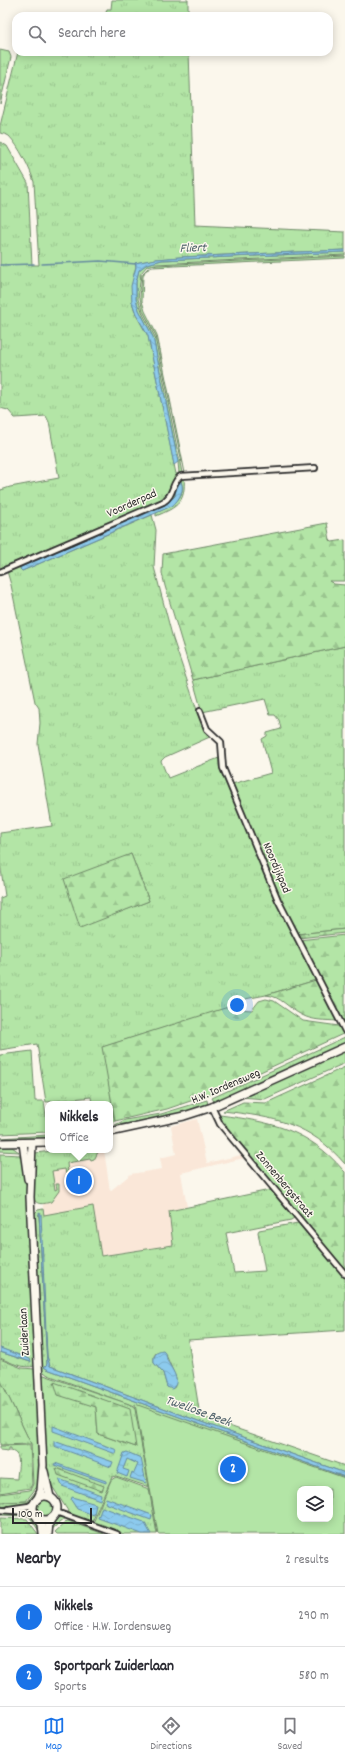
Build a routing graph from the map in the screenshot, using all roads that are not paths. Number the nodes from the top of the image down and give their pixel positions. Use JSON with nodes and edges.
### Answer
{"nodes":[{"id":1,"x":315,"y":468,"type":"dead end"},
{"id":2,"x":0,"y":572,"type":"edge"},
{"id":3,"x":200,"y":711,"type":"dead end"},
{"id":4,"x":345,"y":1032,"type":"edge"},
{"id":5,"x":345,"y":1047,"type":"edge"},
{"id":6,"x":212,"y":1107,"type":"junction"},
{"id":7,"x":113,"y":1131,"type":"edge"},
{"id":8,"x":45,"y":1142,"type":"edge"},
{"id":9,"x":0,"y":1143,"type":"edge"},
{"id":10,"x":23,"y":1143,"type":"junction"},
{"id":11,"x":32,"y":1143,"type":"junction"},
{"id":12,"x":30,"y":1197,"type":"junction"},
{"id":13,"x":345,"y":1274,"type":"edge"},
{"id":14,"x":42,"y":1465,"type":"junction"},
{"id":15,"x":50,"y":1497,"type":"junction"},
{"id":16,"x":36,"y":1501,"type":"junction"},
{"id":17,"x":3,"y":1510,"type":"edge"},
{"id":18,"x":54,"y":1515,"type":"junction"},
{"id":19,"x":36,"y":1517,"type":"junction"},
{"id":20,"x":43,"y":1534,"type":"edge"},
{"id":21,"x":48,"y":1534,"type":"edge"},
{"id":22,"x":117,"y":1534,"type":"edge"}],
"edges":[{"from":1,"to":2,"type":"street","name":"Voorderpad"},
{"from":3,"to":4,"type":"street","name":"Noordijkpad"},
{"from":5,"to":6,"type":"main road","name":"H.W. Iordensweg"},
{"from":6,"to":7,"type":"main road","name":"H.W. Iordensweg"},
{"from":6,"to":13,"type":"street","name":"Zonnenbergstraat"},
{"from":8,"to":11,"type":"main road"},
{"from":9,"to":10,"type":"main road"},
{"from":10,"to":11,"type":"main road"},
{"from":10,"to":12,"type":"main road","name":"Zuiderlaan"},
{"from":11,"to":12,"type":"main road","name":"Zuiderlaan"},
{"from":12,"to":14,"type":"main road","name":"Zuiderlaan"},
{"from":14,"to":15,"type":"main road","name":"Zuiderlaan"},
{"from":14,"to":16,"type":"main road","name":"Zuiderlaan"},
{"from":15,"to":16,"type":"main road"},
{"from":15,"to":18,"type":"main road"},
{"from":16,"to":17,"type":"street"},
{"from":16,"to":19,"type":"main road"},
{"from":17,"to":19,"type":"street"},
{"from":18,"to":19,"type":"main road"},
{"from":18,"to":21,"type":"main road"},
{"from":18,"to":22,"type":"street"},
{"from":19,"to":20,"type":"main road"}]}
